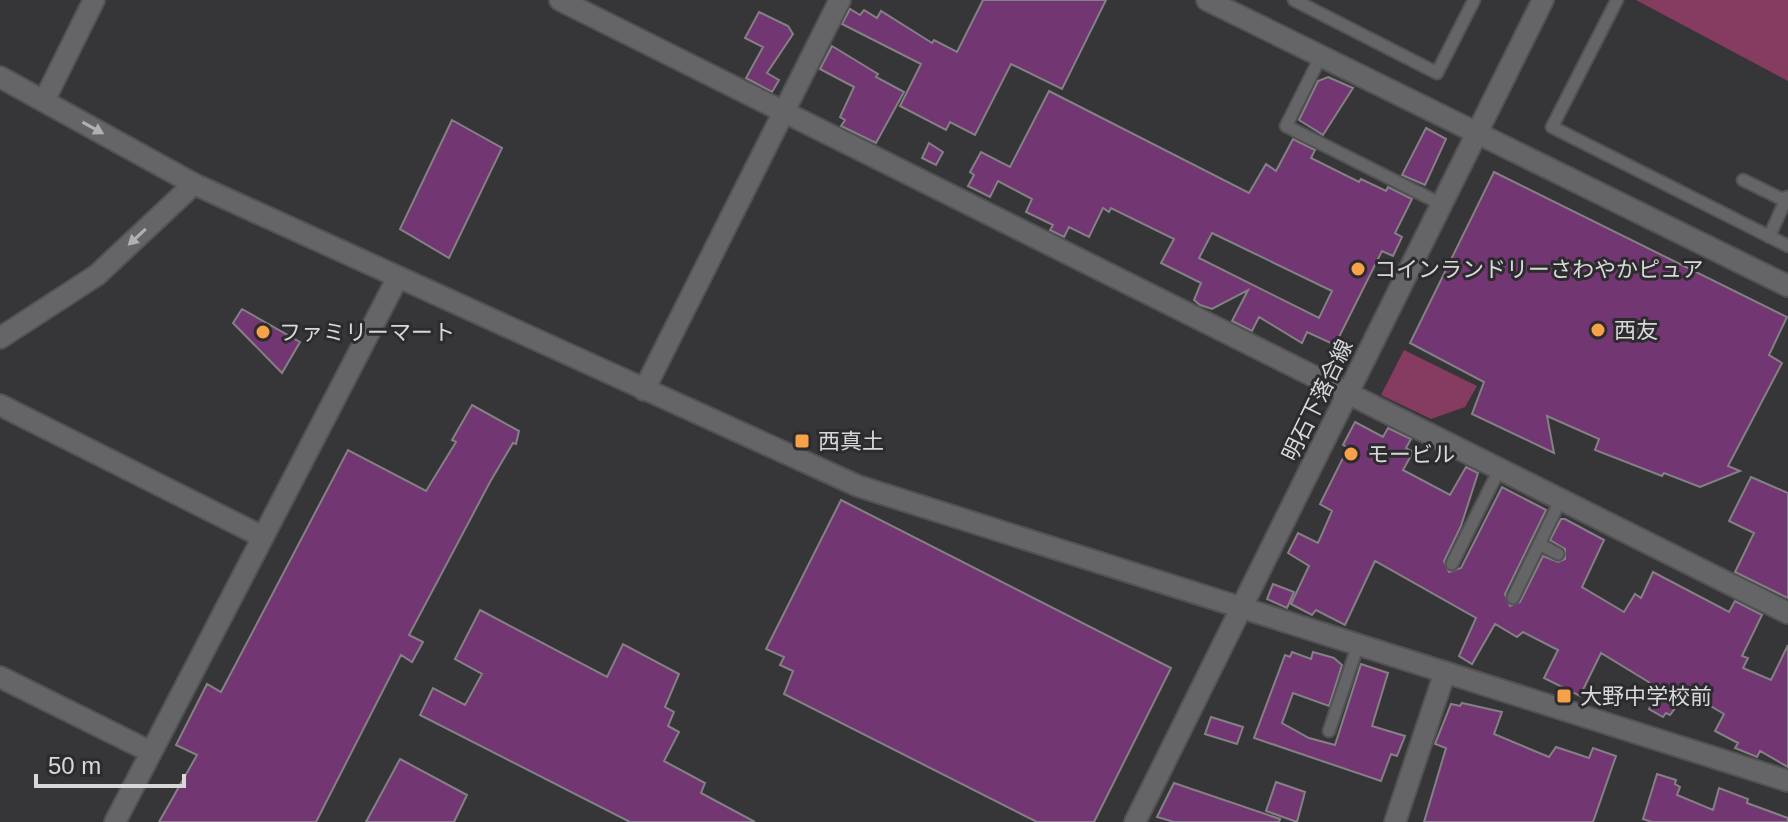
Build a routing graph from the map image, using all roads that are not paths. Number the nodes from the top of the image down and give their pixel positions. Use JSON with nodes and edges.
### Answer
{"nodes":[{"id":1,"x":94,"y":0,"type":"edge"},
{"id":2,"x":560,"y":0,"type":"edge"},
{"id":3,"x":840,"y":0,"type":"edge"},
{"id":4,"x":1207,"y":0,"type":"edge"},
{"id":5,"x":1294,"y":0,"type":"edge"},
{"id":6,"x":1474,"y":0,"type":"edge"},
{"id":7,"x":1543,"y":0,"type":"edge"},
{"id":8,"x":1617,"y":0,"type":"edge"},
{"id":9,"x":1321,"y":56,"type":"junction"},
{"id":10,"x":0,"y":77,"type":"edge"},
{"id":11,"x":44,"y":101,"type":"junction"},
{"id":12,"x":783,"y":113,"type":"junction"},
{"id":13,"x":1477,"y":133,"type":"junction"},
{"id":14,"x":1743,"y":180,"type":"dead end"},
{"id":15,"x":194,"y":184,"type":"junction"},
{"id":16,"x":1787,"y":199,"type":"edge"},
{"id":17,"x":1441,"y":204,"type":"junction"},
{"id":18,"x":1769,"y":237,"type":"junction"},
{"id":19,"x":1788,"y":246,"type":"edge"},
{"id":20,"x":397,"y":279,"type":"junction"},
{"id":21,"x":1788,"y":286,"type":"edge"},
{"id":22,"x":0,"y":338,"type":"edge"},
{"id":23,"x":644,"y":390,"type":"junction"},
{"id":24,"x":1347,"y":394,"type":"junction"},
{"id":25,"x":2,"y":411,"type":"edge"},
{"id":26,"x":1499,"y":470,"type":"junction"},
{"id":27,"x":1561,"y":499,"type":"junction"},
{"id":28,"x":263,"y":537,"type":"junction"},
{"id":29,"x":1539,"y":544,"type":"junction"},
{"id":30,"x":1558,"y":554,"type":"dead end"},
{"id":31,"x":1452,"y":564,"type":"dead end"},
{"id":32,"x":1513,"y":598,"type":"dead end"},
{"id":33,"x":1241,"y":608,"type":"junction"},
{"id":34,"x":1788,"y":613,"type":"edge"},
{"id":35,"x":1358,"y":645,"type":"junction"},
{"id":36,"x":1445,"y":672,"type":"junction"},
{"id":37,"x":0,"y":677,"type":"edge"},
{"id":38,"x":1329,"y":731,"type":"dead end"},
{"id":39,"x":151,"y":752,"type":"junction"},
{"id":40,"x":1788,"y":781,"type":"edge"},
{"id":41,"x":1142,"y":820,"type":"edge"},
{"id":42,"x":115,"y":822,"type":"edge"},
{"id":43,"x":1395,"y":822,"type":"edge"}],
"edges":[{"from":1,"to":11,"type":"street"},
{"from":2,"to":12,"type":"street"},
{"from":3,"to":12,"type":"street"},
{"from":4,"to":9,"type":"street"},
{"from":5,"to":6,"type":"lane"},
{"from":7,"to":13,"type":"street","name":"明石下落合線"},
{"from":8,"to":18,"type":"lane"},
{"from":9,"to":13,"type":"street"},
{"from":9,"to":17,"type":"lane"},
{"from":10,"to":11,"type":"street"},
{"from":11,"to":15,"type":"street","one_way":true},
{"from":12,"to":23,"type":"street"},
{"from":12,"to":24,"type":"street"},
{"from":13,"to":17,"type":"street","name":"明石下落合線"},
{"from":13,"to":21,"type":"street"},
{"from":14,"to":16,"type":"lane"},
{"from":15,"to":20,"type":"street"},
{"from":15,"to":22,"type":"street","one_way":true},
{"from":16,"to":18,"type":"lane"},
{"from":17,"to":24,"type":"street","name":"明石下落合線"},
{"from":18,"to":19,"type":"lane"},
{"from":20,"to":23,"type":"street"},
{"from":20,"to":28,"type":"street"},
{"from":23,"to":33,"type":"street"},
{"from":24,"to":26,"type":"street"},
{"from":24,"to":33,"type":"street","name":"明石下落合線"},
{"from":25,"to":28,"type":"street"},
{"from":26,"to":27,"type":"street"},
{"from":26,"to":31,"type":"lane"},
{"from":27,"to":29,"type":"lane"},
{"from":27,"to":34,"type":"street"},
{"from":28,"to":39,"type":"street"},
{"from":29,"to":30,"type":"lane"},
{"from":29,"to":32,"type":"lane"},
{"from":33,"to":35,"type":"street"},
{"from":33,"to":41,"type":"street","name":"明石下落合線"},
{"from":35,"to":36,"type":"street"},
{"from":35,"to":38,"type":"lane"},
{"from":36,"to":40,"type":"street"},
{"from":36,"to":43,"type":"street"},
{"from":37,"to":39,"type":"street"},
{"from":39,"to":42,"type":"street"}]}
